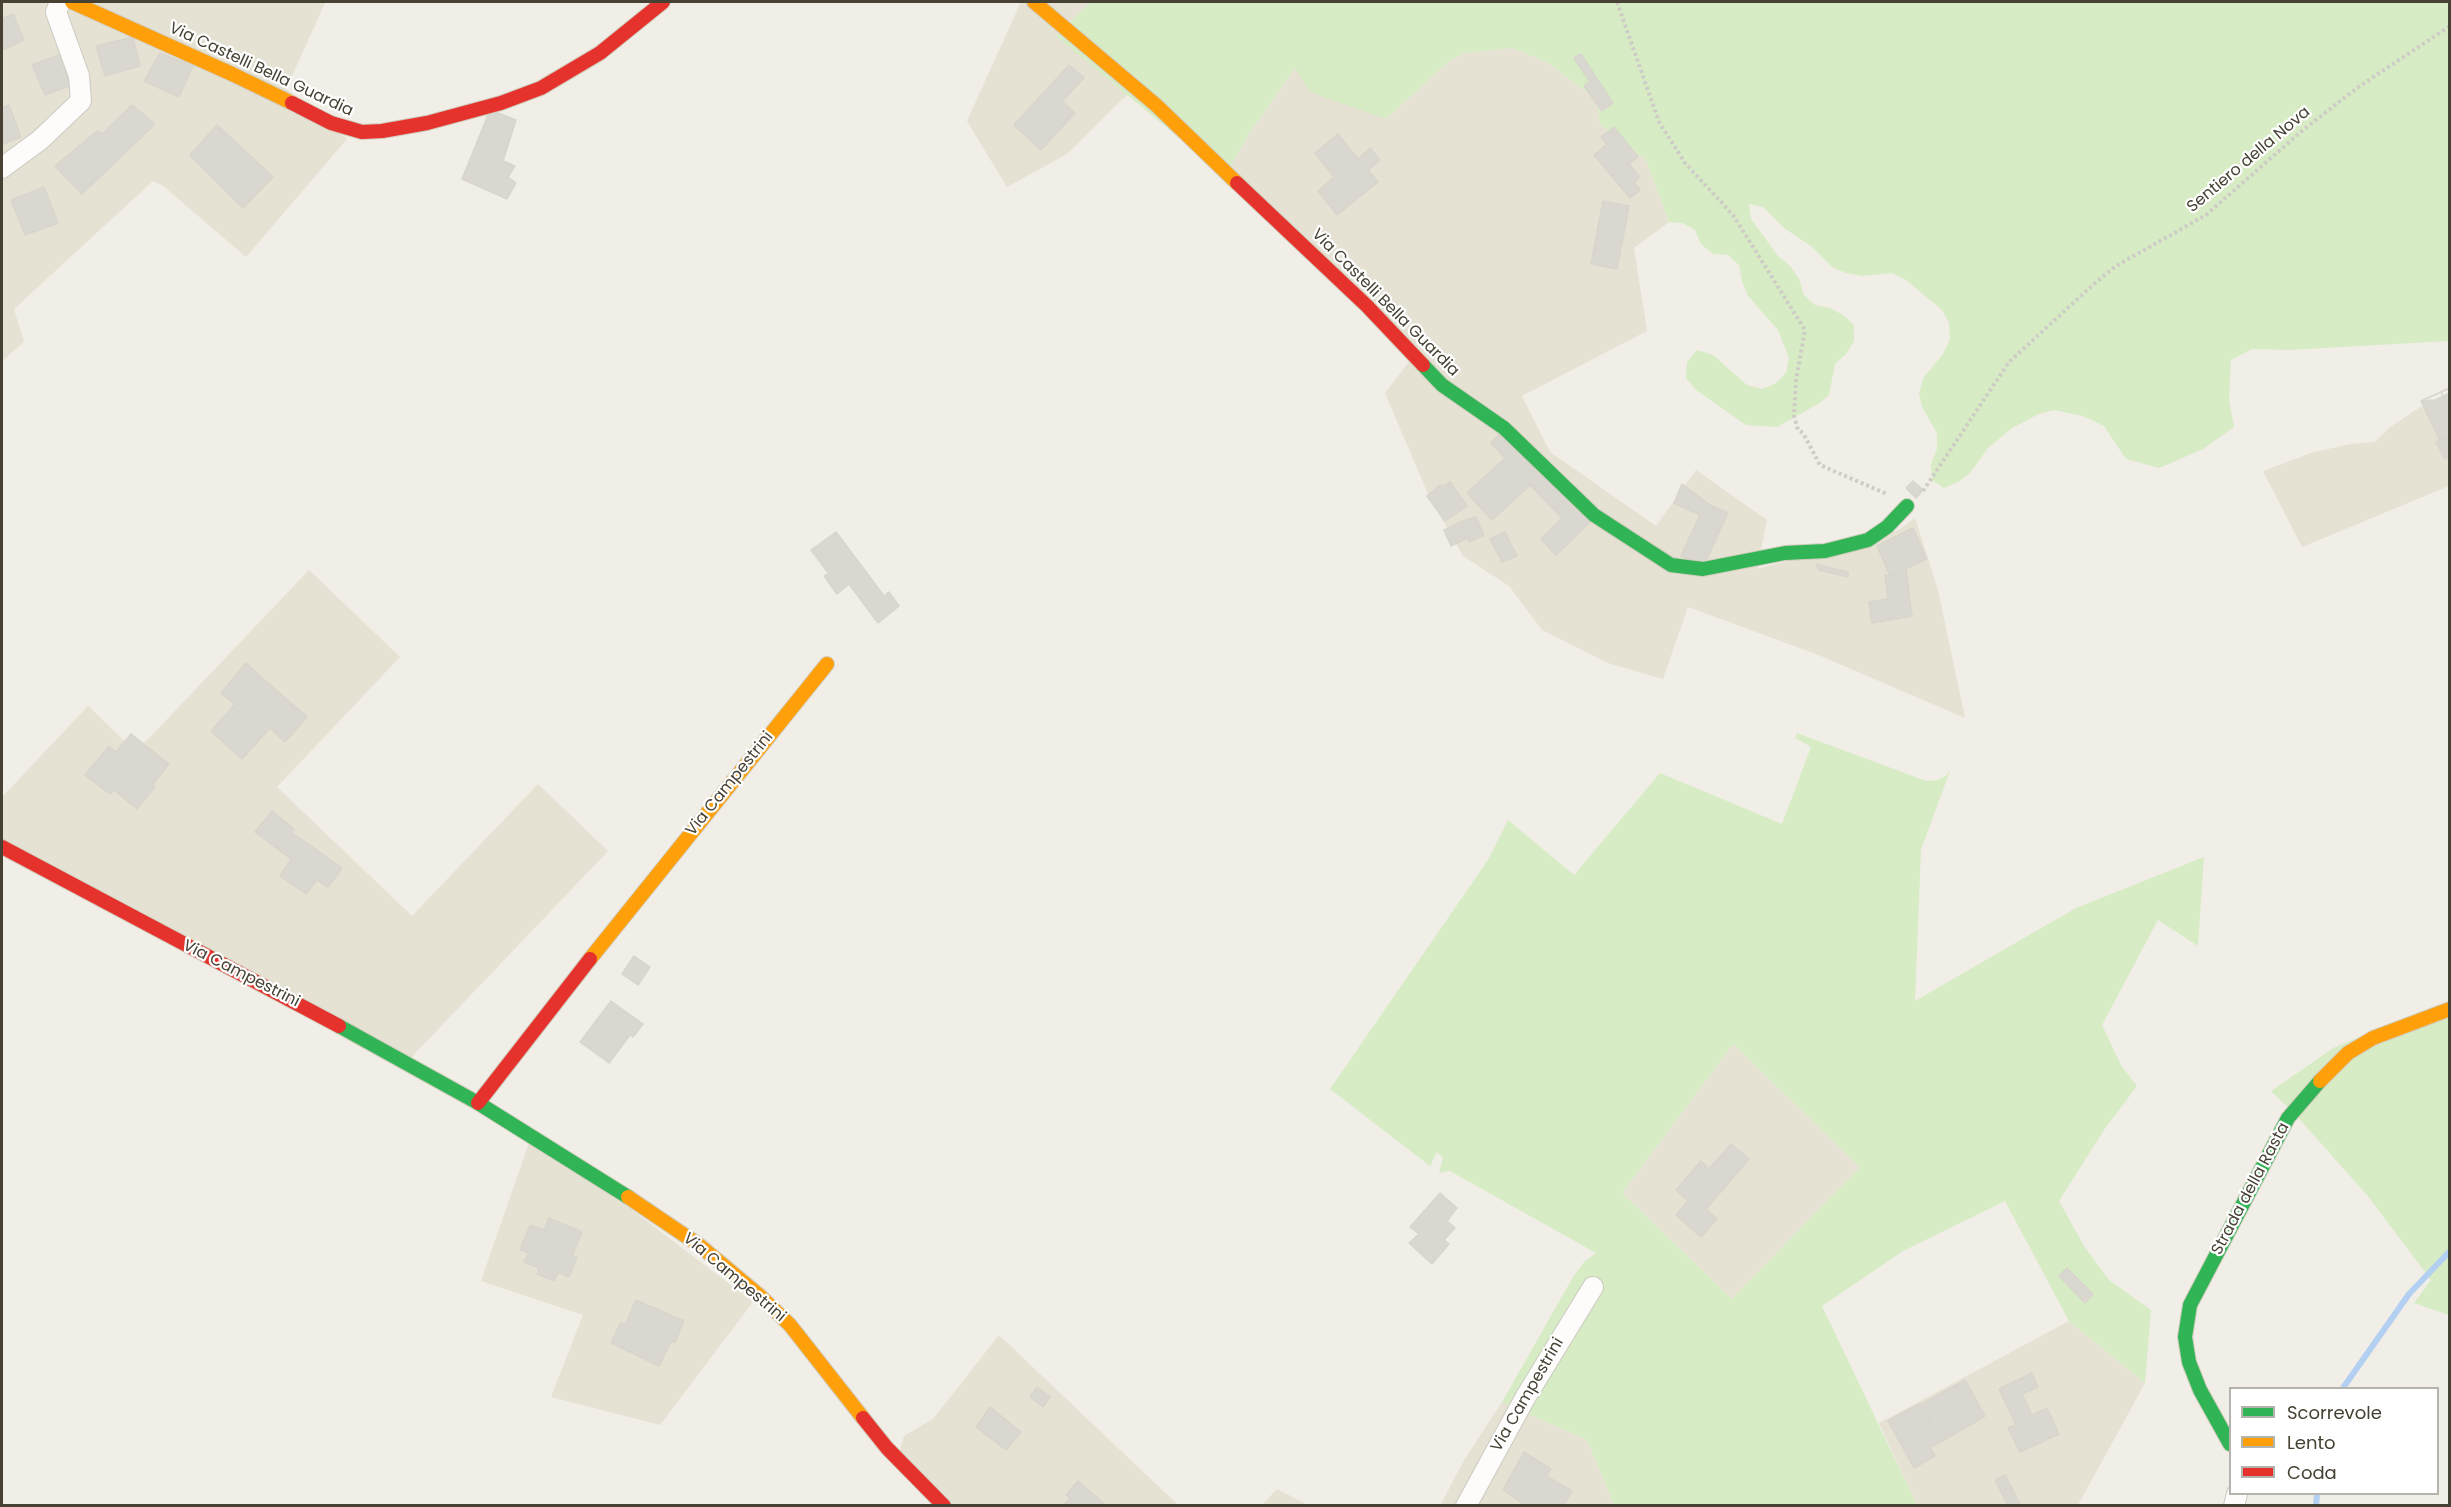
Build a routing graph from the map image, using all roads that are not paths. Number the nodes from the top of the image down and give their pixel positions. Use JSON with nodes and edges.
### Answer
{"nodes":[{"id":1,"x":60,"y":2,"type":"edge"},
{"id":2,"x":72,"y":2,"type":"edge"},
{"id":3,"x":663,"y":2,"type":"edge"},
{"id":4,"x":1034,"y":2,"type":"edge"},
{"id":5,"x":2,"y":168,"type":"edge"},
{"id":6,"x":1907,"y":506,"type":"road end"},
{"id":7,"x":828,"y":664,"type":"dead end"},
{"id":8,"x":2,"y":847,"type":"edge"},
{"id":9,"x":2450,"y":1009,"type":"edge"},
{"id":10,"x":478,"y":1103,"type":"junction"},
{"id":11,"x":1593,"y":1287,"type":"dead end"},
{"id":12,"x":2229,"y":1442,"type":"edge"},
{"id":13,"x":944,"y":1506,"type":"edge"},
{"id":14,"x":1466,"y":1506,"type":"edge"}],
"edges":[{"from":1,"to":5,"type":"street"},
{"from":2,"to":3,"type":"street","name":"Via Castelli Bella Guardia"},
{"from":4,"to":6,"type":"street","name":"Via Castelli Bella Guardia"},
{"from":7,"to":10,"type":"street","name":"Via Campestrini"},
{"from":8,"to":10,"type":"street","name":"Via Campestrini"},
{"from":9,"to":12,"type":"street","name":"Strada della Rasta"},
{"from":10,"to":13,"type":"street","name":"Via Campestrini"},
{"from":11,"to":14,"type":"street","name":"Via Campestrini"}]}
